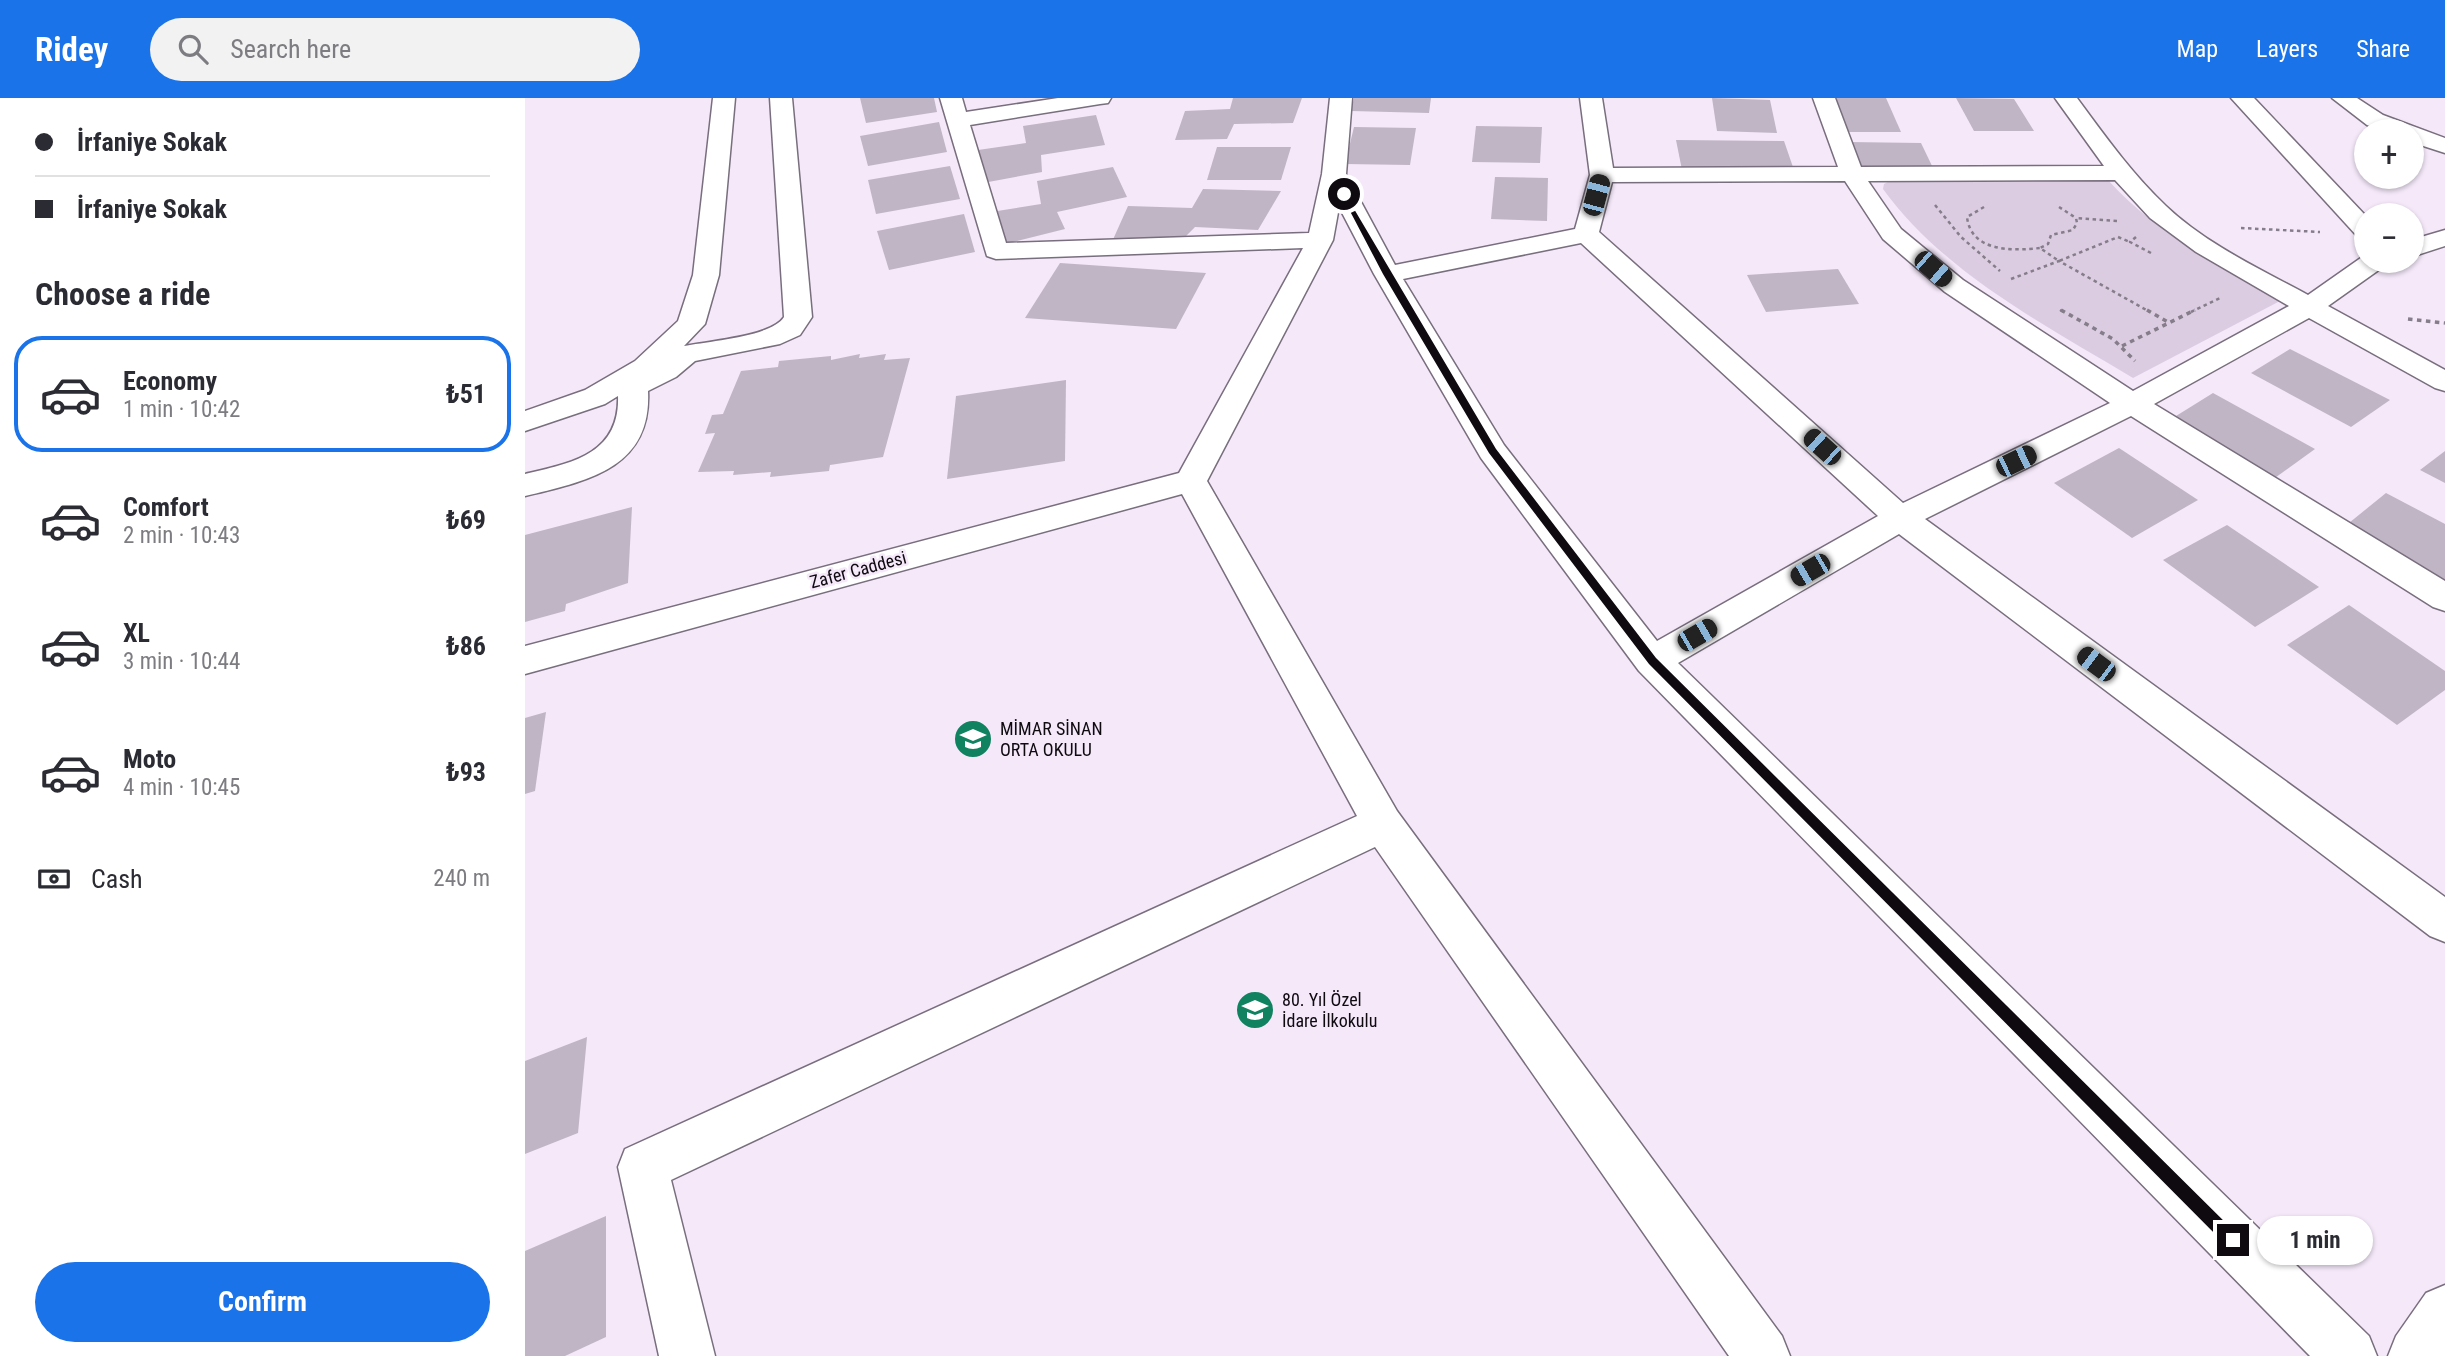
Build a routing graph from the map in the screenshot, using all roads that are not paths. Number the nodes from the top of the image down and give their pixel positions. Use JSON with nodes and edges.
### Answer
{"nodes":[{"id":1,"x":724,"y":98,"type":"edge"},
{"id":2,"x":781,"y":98,"type":"edge"},
{"id":3,"x":1100,"y":98,"type":"edge"},
{"id":4,"x":1341,"y":98,"type":"edge"},
{"id":5,"x":1591,"y":98,"type":"edge"},
{"id":6,"x":1824,"y":98,"type":"edge"},
{"id":7,"x":2066,"y":98,"type":"edge"},
{"id":8,"x":2242,"y":98,"type":"edge"},
{"id":9,"x":2343,"y":98,"type":"edge"},
{"id":10,"x":954,"y":109,"type":"edge"},
{"id":11,"x":2374,"y":119,"type":"edge"},
{"id":12,"x":2424,"y":139,"type":"edge"},
{"id":13,"x":2445,"y":146,"type":"edge"},
{"id":14,"x":2121,"y":173,"type":"junction"},
{"id":15,"x":1334,"y":174,"type":"junction"},
{"id":16,"x":1602,"y":176,"type":"junction"},
{"id":17,"x":1853,"y":176,"type":"junction"},
{"id":18,"x":2354,"y":218,"type":"edge"},
{"id":19,"x":1585,"y":234,"type":"junction"},
{"id":20,"x":2445,"y":238,"type":"edge"},
{"id":21,"x":1320,"y":240,"type":"junction"},
{"id":22,"x":2424,"y":245,"type":"edge"},
{"id":23,"x":2357,"y":273,"type":"edge"},
{"id":24,"x":1387,"y":274,"type":"junction"},
{"id":25,"x":2308,"y":307,"type":"junction"},
{"id":26,"x":2445,"y":382,"type":"edge"},
{"id":27,"x":2139,"y":400,"type":"junction"},
{"id":28,"x":525,"y":421,"type":"edge"},
{"id":29,"x":1191,"y":481,"type":"junction"},
{"id":30,"x":525,"y":485,"type":"edge"},
{"id":31,"x":1900,"y":518,"type":"junction"},
{"id":32,"x":2445,"y":598,"type":"edge"},
{"id":33,"x":525,"y":660,"type":"edge"},
{"id":34,"x":1652,"y":661,"type":"junction"},
{"id":35,"x":1382,"y":824,"type":"junction"},
{"id":36,"x":2445,"y":922,"type":"edge"},
{"id":37,"x":2445,"y":1312,"type":"edge"},
{"id":38,"x":687,"y":1356,"type":"edge"},
{"id":39,"x":1762,"y":1356,"type":"edge"},
{"id":40,"x":2349,"y":1356,"type":"edge"},
{"id":41,"x":2416,"y":1356,"type":"edge"}],
"edges":[{"from":1,"to":28,"type":"street"},
{"from":2,"to":30,"type":"street"},
{"from":3,"to":10,"type":"street"},
{"from":4,"to":15,"type":"street"},
{"from":5,"to":16,"type":"street"},
{"from":6,"to":17,"type":"street"},
{"from":7,"to":14,"type":"street"},
{"from":8,"to":18,"type":"street"},
{"from":9,"to":11,"type":"street"},
{"from":10,"to":21,"type":"street"},
{"from":12,"to":13,"type":"street"},
{"from":14,"to":17,"type":"street"},
{"from":14,"to":25,"type":"street"},
{"from":15,"to":21,"type":"street"},
{"from":15,"to":24,"type":"street"},
{"from":16,"to":17,"type":"street"},
{"from":16,"to":19,"type":"street"},
{"from":17,"to":27,"type":"street"},
{"from":19,"to":24,"type":"street"},
{"from":19,"to":31,"type":"street"},
{"from":20,"to":22,"type":"street"},
{"from":21,"to":29,"type":"street"},
{"from":23,"to":25,"type":"street"},
{"from":24,"to":34,"type":"street"},
{"from":25,"to":26,"type":"street"},
{"from":25,"to":27,"type":"street"},
{"from":27,"to":31,"type":"street"},
{"from":27,"to":32,"type":"street"},
{"from":29,"to":33,"type":"street","name":"Zafer Caddesi"},
{"from":29,"to":35,"type":"street"},
{"from":31,"to":34,"type":"street"},
{"from":31,"to":36,"type":"street"},
{"from":34,"to":40,"type":"street"},
{"from":35,"to":38,"type":"street"},
{"from":35,"to":39,"type":"street"},
{"from":37,"to":41,"type":"street"}]}
